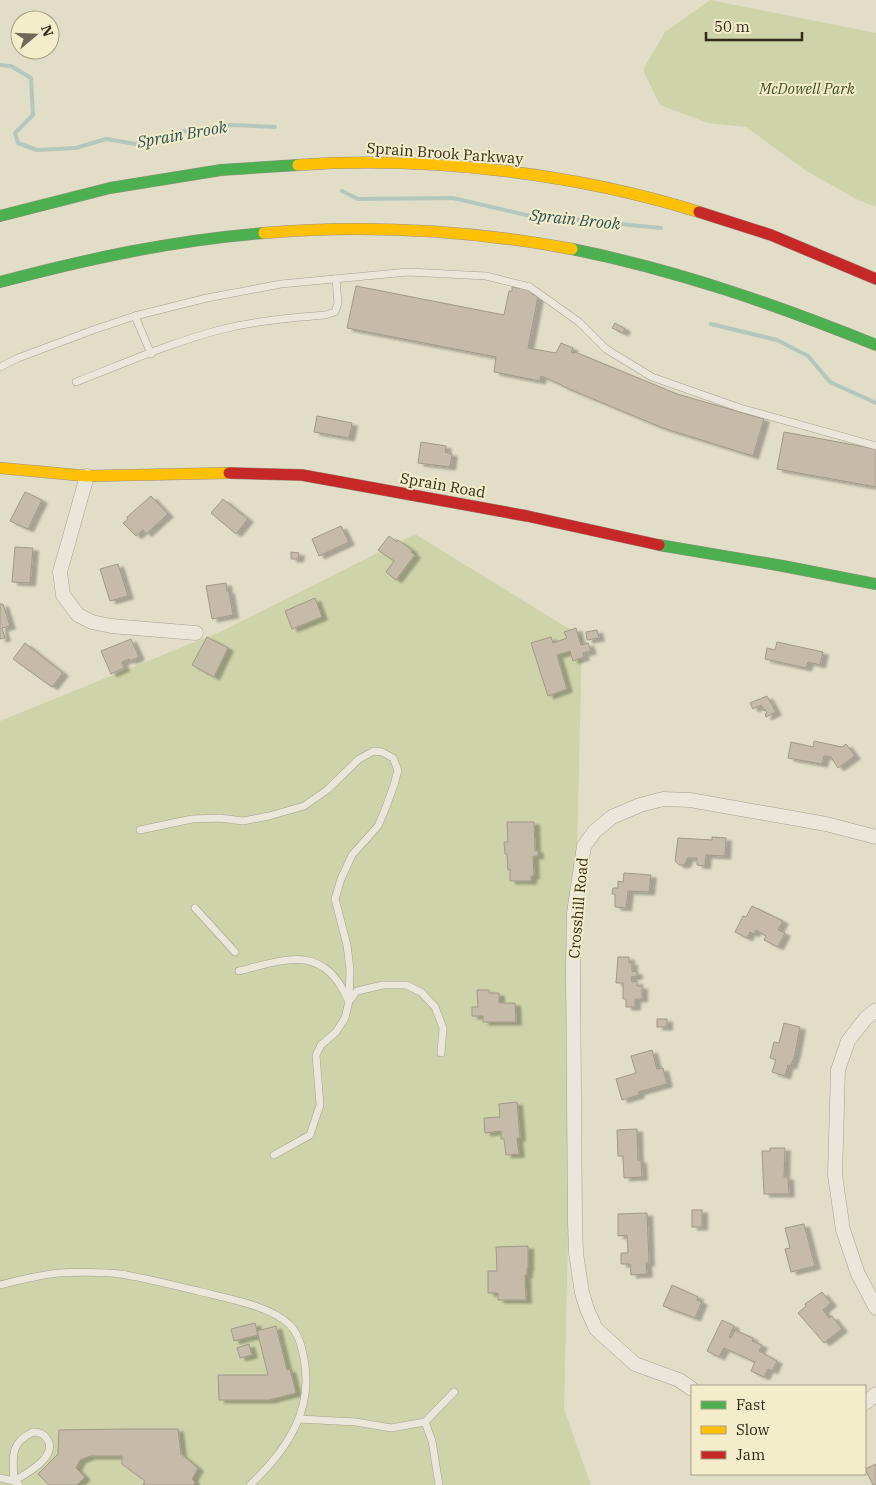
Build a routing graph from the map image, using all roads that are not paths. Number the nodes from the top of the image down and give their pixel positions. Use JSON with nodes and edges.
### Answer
{"nodes":[{"id":1,"x":0,"y":216,"type":"edge"},
{"id":2,"x":336,"y":279,"type":"junction"},
{"id":3,"x":876,"y":279,"type":"edge"},
{"id":4,"x":0,"y":282,"type":"edge"},
{"id":5,"x":135,"y":316,"type":"junction"},
{"id":6,"x":876,"y":345,"type":"edge"},
{"id":7,"x":151,"y":354,"type":"junction"},
{"id":8,"x":0,"y":367,"type":"edge"},
{"id":9,"x":76,"y":382,"type":"dead end"},
{"id":10,"x":876,"y":446,"type":"edge"},
{"id":11,"x":0,"y":468,"type":"edge"},
{"id":12,"x":87,"y":476,"type":"junction"},
{"id":13,"x":876,"y":584,"type":"edge"},
{"id":14,"x":196,"y":633,"type":"dead end"},
{"id":15,"x":140,"y":830,"type":"dead end"},
{"id":16,"x":876,"y":837,"type":"edge"},
{"id":17,"x":195,"y":908,"type":"dead end"},
{"id":18,"x":235,"y":952,"type":"dead end"},
{"id":19,"x":239,"y":971,"type":"dead end"},
{"id":20,"x":349,"y":1001,"type":"junction"},
{"id":21,"x":876,"y":1010,"type":"edge"},
{"id":22,"x":442,"y":1054,"type":"dead end"},
{"id":23,"x":274,"y":1154,"type":"dead end"},
{"id":24,"x":0,"y":1286,"type":"edge"},
{"id":25,"x":876,"y":1308,"type":"edge"},
{"id":26,"x":691,"y":1388,"type":"edge"},
{"id":27,"x":454,"y":1392,"type":"dead end"},
{"id":28,"x":876,"y":1394,"type":"edge"},
{"id":29,"x":866,"y":1402,"type":"edge"},
{"id":30,"x":299,"y":1418,"type":"junction"},
{"id":31,"x":425,"y":1422,"type":"junction"},
{"id":32,"x":0,"y":1478,"type":"edge"},
{"id":33,"x":16,"y":1483,"type":"edge"},
{"id":34,"x":250,"y":1485,"type":"edge"},
{"id":35,"x":439,"y":1485,"type":"edge"}],
"edges":[{"from":1,"to":3,"type":"main road","name":"Sprain Brook Parkway"},
{"from":2,"to":5,"type":"lane"},
{"from":2,"to":7,"type":"lane"},
{"from":2,"to":10,"type":"lane"},
{"from":4,"to":6,"type":"main road"},
{"from":5,"to":7,"type":"lane"},
{"from":5,"to":8,"type":"lane"},
{"from":7,"to":9,"type":"lane"},
{"from":11,"to":12,"type":"main road","name":"Sprain Road"},
{"from":12,"to":13,"type":"main road","name":"Sprain Road"},
{"from":12,"to":14,"type":"street"},
{"from":15,"to":20,"type":"lane"},
{"from":16,"to":26,"type":"street","name":"Crosshill Road"},
{"from":17,"to":18,"type":"lane"},
{"from":19,"to":20,"type":"lane"},
{"from":20,"to":22,"type":"lane"},
{"from":20,"to":23,"type":"lane"},
{"from":21,"to":25,"type":"street"},
{"from":24,"to":30,"type":"lane"},
{"from":27,"to":31,"type":"lane"},
{"from":28,"to":29,"type":"street"},
{"from":30,"to":31,"type":"lane"},
{"from":30,"to":34,"type":"lane"},
{"from":31,"to":35,"type":"lane"},
{"from":32,"to":33,"type":"lane"},
{"from":33,"to":33,"type":"lane"}]}
